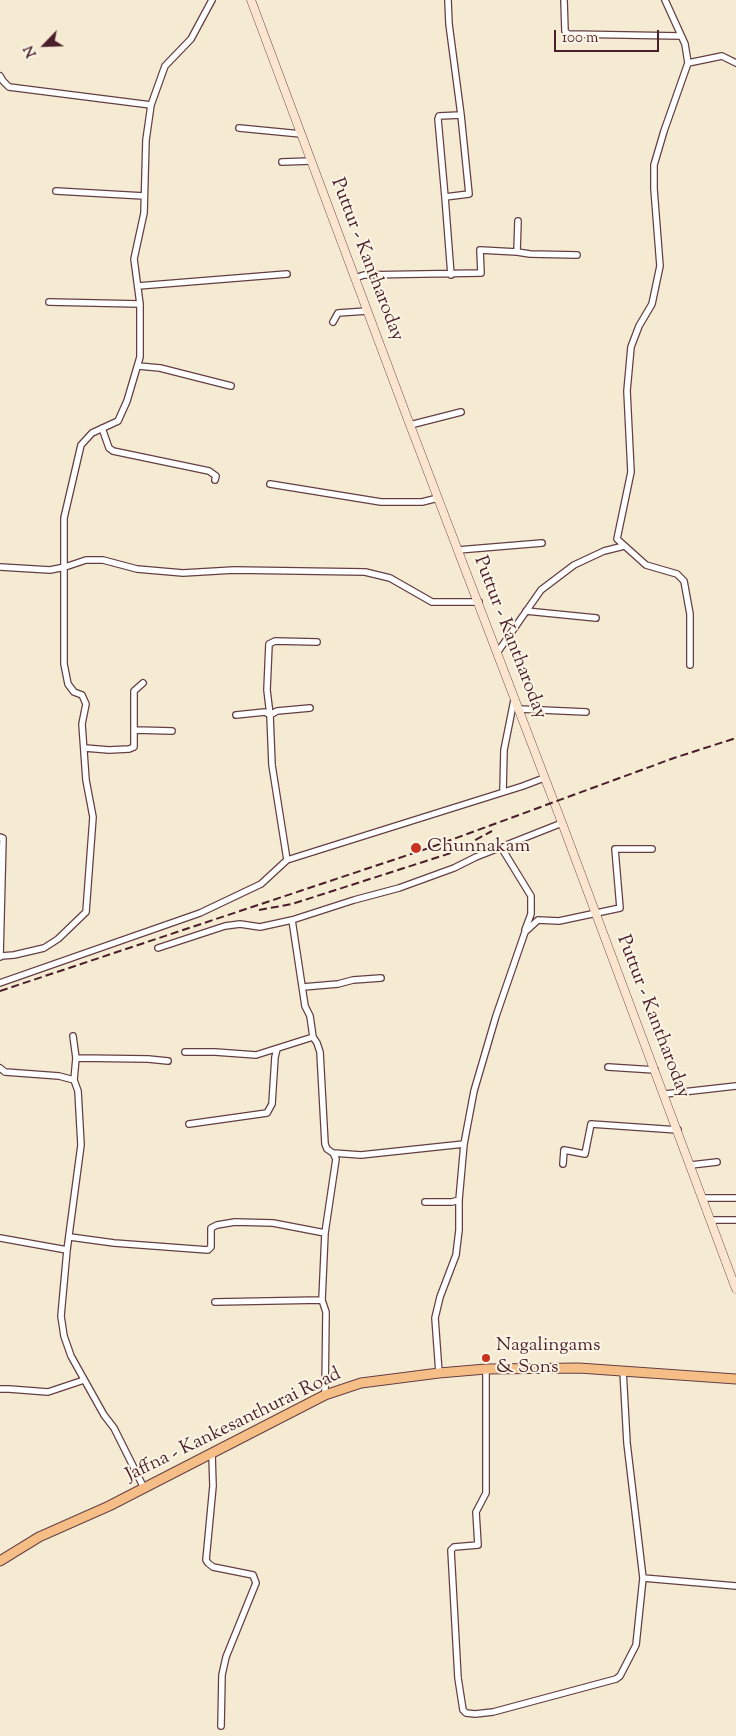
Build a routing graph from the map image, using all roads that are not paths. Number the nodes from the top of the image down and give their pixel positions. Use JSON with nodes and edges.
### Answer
{"nodes":[{"id":1,"x":212,"y":0,"type":"edge"},
{"id":2,"x":251,"y":0,"type":"edge"},
{"id":3,"x":448,"y":0,"type":"edge"},
{"id":4,"x":564,"y":0,"type":"edge"},
{"id":5,"x":665,"y":0,"type":"edge"},
{"id":6,"x":681,"y":36,"type":"junction"},
{"id":7,"x":688,"y":63,"type":"junction"},
{"id":8,"x":736,"y":63,"type":"edge"},
{"id":9,"x":1,"y":80,"type":"edge"},
{"id":10,"x":151,"y":105,"type":"junction"},
{"id":11,"x":460,"y":115,"type":"junction"},
{"id":12,"x":239,"y":128,"type":"dead end"},
{"id":13,"x":301,"y":134,"type":"junction"},
{"id":14,"x":311,"y":161,"type":"junction"},
{"id":15,"x":282,"y":162,"type":"dead end"},
{"id":16,"x":56,"y":191,"type":"dead end"},
{"id":17,"x":144,"y":196,"type":"junction"},
{"id":18,"x":445,"y":197,"type":"junction"},
{"id":19,"x":518,"y":221,"type":"dead end"},
{"id":20,"x":517,"y":252,"type":"junction"},
{"id":21,"x":577,"y":255,"type":"dead end"},
{"id":22,"x":287,"y":274,"type":"dead end"},
{"id":23,"x":451,"y":275,"type":"junction"},
{"id":24,"x":355,"y":278,"type":"junction"},
{"id":25,"x":138,"y":286,"type":"junction"},
{"id":26,"x":49,"y":302,"type":"dead end"},
{"id":27,"x":140,"y":304,"type":"junction"},
{"id":28,"x":367,"y":311,"type":"junction"},
{"id":29,"x":332,"y":322,"type":"dead end"},
{"id":30,"x":138,"y":366,"type":"junction"},
{"id":31,"x":231,"y":386,"type":"dead end"},
{"id":32,"x":461,"y":412,"type":"dead end"},
{"id":33,"x":410,"y":425,"type":"junction"},
{"id":34,"x":102,"y":428,"type":"junction"},
{"id":35,"x":215,"y":480,"type":"dead end"},
{"id":36,"x":270,"y":484,"type":"dead end"},
{"id":37,"x":438,"y":498,"type":"junction"},
{"id":38,"x":542,"y":543,"type":"dead end"},
{"id":39,"x":624,"y":546,"type":"junction"},
{"id":40,"x":458,"y":550,"type":"junction"},
{"id":41,"x":0,"y":567,"type":"edge"},
{"id":42,"x":65,"y":568,"type":"junction"},
{"id":43,"x":479,"y":602,"type":"junction"},
{"id":44,"x":526,"y":611,"type":"junction"},
{"id":45,"x":596,"y":618,"type":"dead end"},
{"id":46,"x":317,"y":642,"type":"dead end"},
{"id":47,"x":497,"y":653,"type":"junction"},
{"id":48,"x":690,"y":665,"type":"dead end"},
{"id":49,"x":143,"y":683,"type":"dead end"},
{"id":50,"x":515,"y":698,"type":"junction"},
{"id":51,"x":310,"y":708,"type":"dead end"},
{"id":52,"x":519,"y":709,"type":"junction"},
{"id":53,"x":586,"y":712,"type":"dead end"},
{"id":54,"x":236,"y":715,"type":"dead end"},
{"id":55,"x":270,"y":715,"type":"junction"},
{"id":56,"x":135,"y":730,"type":"junction"},
{"id":57,"x":172,"y":730,"type":"dead end"},
{"id":58,"x":85,"y":748,"type":"junction"},
{"id":59,"x":544,"y":778,"type":"junction"},
{"id":60,"x":502,"y":792,"type":"junction"},
{"id":61,"x":562,"y":823,"type":"junction"},
{"id":62,"x":0,"y":837,"type":"edge"},
{"id":63,"x":501,"y":848,"type":"junction"},
{"id":64,"x":652,"y":848,"type":"dead end"},
{"id":65,"x":287,"y":860,"type":"junction"},
{"id":66,"x":595,"y":912,"type":"junction"},
{"id":67,"x":292,"y":920,"type":"junction"},
{"id":68,"x":525,"y":932,"type":"junction"},
{"id":69,"x":158,"y":948,"type":"dead end"},
{"id":70,"x":0,"y":956,"type":"edge"},
{"id":71,"x":382,"y":978,"type":"dead end"},
{"id":72,"x":0,"y":983,"type":"edge"},
{"id":73,"x":303,"y":987,"type":"junction"},
{"id":74,"x":73,"y":1036,"type":"dead end"},
{"id":75,"x":313,"y":1038,"type":"junction"},
{"id":76,"x":277,"y":1049,"type":"junction"},
{"id":77,"x":185,"y":1052,"type":"dead end"},
{"id":78,"x":76,"y":1058,"type":"junction"},
{"id":79,"x":168,"y":1060,"type":"dead end"},
{"id":80,"x":0,"y":1068,"type":"edge"},
{"id":81,"x":608,"y":1068,"type":"dead end"},
{"id":82,"x":656,"y":1070,"type":"junction"},
{"id":83,"x":74,"y":1080,"type":"junction"},
{"id":84,"x":736,"y":1086,"type":"edge"},
{"id":85,"x":665,"y":1094,"type":"junction"},
{"id":86,"x":189,"y":1124,"type":"dead end"},
{"id":87,"x":678,"y":1130,"type":"junction"},
{"id":88,"x":464,"y":1144,"type":"junction"},
{"id":89,"x":333,"y":1153,"type":"junction"},
{"id":90,"x":717,"y":1162,"type":"dead end"},
{"id":91,"x":562,"y":1164,"type":"dead end"},
{"id":92,"x":691,"y":1165,"type":"junction"},
{"id":93,"x":703,"y":1198,"type":"junction"},
{"id":94,"x":736,"y":1198,"type":"edge"},
{"id":95,"x":460,"y":1200,"type":"junction"},
{"id":96,"x":425,"y":1202,"type":"dead end"},
{"id":97,"x":711,"y":1220,"type":"junction"},
{"id":98,"x":736,"y":1220,"type":"edge"},
{"id":99,"x":325,"y":1233,"type":"junction"},
{"id":100,"x":70,"y":1237,"type":"junction"},
{"id":101,"x":0,"y":1238,"type":"edge"},
{"id":102,"x":68,"y":1250,"type":"junction"},
{"id":103,"x":736,"y":1289,"type":"edge"},
{"id":104,"x":322,"y":1300,"type":"junction"},
{"id":105,"x":215,"y":1302,"type":"dead end"},
{"id":106,"x":486,"y":1370,"type":"junction"},
{"id":107,"x":623,"y":1370,"type":"junction"},
{"id":108,"x":439,"y":1373,"type":"junction"},
{"id":109,"x":736,"y":1378,"type":"edge"},
{"id":110,"x":84,"y":1380,"type":"junction"},
{"id":111,"x":0,"y":1389,"type":"edge"},
{"id":112,"x":325,"y":1395,"type":"junction"},
{"id":113,"x":212,"y":1454,"type":"junction"},
{"id":114,"x":144,"y":1488,"type":"junction"},
{"id":115,"x":0,"y":1561,"type":"edge"},
{"id":116,"x":643,"y":1578,"type":"junction"},
{"id":117,"x":736,"y":1586,"type":"edge"},
{"id":118,"x":221,"y":1726,"type":"dead end"}],
"edges":[{"from":1,"to":10,"type":"street"},
{"from":2,"to":13,"type":"main road","name":"Puttur - Kantharoday"},
{"from":3,"to":11,"type":"street"},
{"from":4,"to":6,"type":"street"},
{"from":5,"to":6,"type":"street"},
{"from":6,"to":7,"type":"street"},
{"from":7,"to":8,"type":"street"},
{"from":7,"to":39,"type":"street"},
{"from":9,"to":10,"type":"street"},
{"from":10,"to":17,"type":"street"},
{"from":11,"to":18,"type":"street"},
{"from":11,"to":18,"type":"street"},
{"from":12,"to":13,"type":"street"},
{"from":13,"to":14,"type":"main road","name":"Puttur - Kantharoday"},
{"from":14,"to":15,"type":"street"},
{"from":14,"to":24,"type":"main road","name":"Puttur - Kantharoday"},
{"from":16,"to":17,"type":"street"},
{"from":17,"to":25,"type":"street"},
{"from":18,"to":23,"type":"street"},
{"from":19,"to":20,"type":"street"},
{"from":20,"to":21,"type":"street"},
{"from":20,"to":23,"type":"street"},
{"from":22,"to":25,"type":"street"},
{"from":23,"to":24,"type":"street"},
{"from":24,"to":28,"type":"main road","name":"Puttur - Kantharoday"},
{"from":25,"to":27,"type":"street"},
{"from":26,"to":27,"type":"street"},
{"from":27,"to":30,"type":"street"},
{"from":28,"to":29,"type":"street"},
{"from":28,"to":33,"type":"main road","name":"Puttur - Kantharoday"},
{"from":30,"to":31,"type":"street"},
{"from":30,"to":34,"type":"street"},
{"from":32,"to":33,"type":"street"},
{"from":33,"to":37,"type":"main road","name":"Puttur - Kantharoday"},
{"from":34,"to":35,"type":"street"},
{"from":34,"to":42,"type":"street"},
{"from":36,"to":37,"type":"street"},
{"from":37,"to":40,"type":"main road","name":"Puttur - Kantharoday"},
{"from":38,"to":40,"type":"street"},
{"from":39,"to":44,"type":"street"},
{"from":39,"to":48,"type":"street"},
{"from":40,"to":43,"type":"main road","name":"Puttur - Kantharoday"},
{"from":41,"to":42,"type":"street"},
{"from":42,"to":43,"type":"street"},
{"from":42,"to":58,"type":"street"},
{"from":43,"to":47,"type":"main road","name":"Puttur - Kantharoday"},
{"from":44,"to":45,"type":"street"},
{"from":44,"to":47,"type":"street"},
{"from":46,"to":55,"type":"street"},
{"from":47,"to":50,"type":"main road","name":"Puttur - Kantharoday"},
{"from":49,"to":56,"type":"street"},
{"from":50,"to":52,"type":"main road","name":"Puttur - Kantharoday"},
{"from":50,"to":60,"type":"street"},
{"from":51,"to":55,"type":"street"},
{"from":52,"to":53,"type":"street"},
{"from":52,"to":59,"type":"main road","name":"Puttur - Kantharoday"},
{"from":54,"to":55,"type":"street"},
{"from":55,"to":65,"type":"street"},
{"from":56,"to":57,"type":"street"},
{"from":56,"to":58,"type":"street"},
{"from":58,"to":70,"type":"street"},
{"from":59,"to":60,"type":"street"},
{"from":59,"to":61,"type":"main road","name":"Puttur - Kantharoday"},
{"from":60,"to":65,"type":"street"},
{"from":61,"to":63,"type":"street"},
{"from":61,"to":66,"type":"main road","name":"Puttur - Kantharoday"},
{"from":62,"to":70,"type":"street"},
{"from":63,"to":67,"type":"street"},
{"from":63,"to":68,"type":"street"},
{"from":64,"to":66,"type":"street"},
{"from":65,"to":72,"type":"street"},
{"from":66,"to":68,"type":"street"},
{"from":66,"to":82,"type":"main road","name":"Puttur - Kantharoday"},
{"from":67,"to":69,"type":"street"},
{"from":67,"to":73,"type":"street"},
{"from":68,"to":88,"type":"street"},
{"from":71,"to":73,"type":"street"},
{"from":73,"to":75,"type":"street"},
{"from":74,"to":78,"type":"street"},
{"from":75,"to":76,"type":"street"},
{"from":75,"to":89,"type":"street"},
{"from":76,"to":77,"type":"street"},
{"from":76,"to":86,"type":"street"},
{"from":78,"to":79,"type":"street"},
{"from":78,"to":83,"type":"street"},
{"from":80,"to":83,"type":"street"},
{"from":81,"to":82,"type":"street"},
{"from":82,"to":85,"type":"main road","name":"Puttur - Kantharoday"},
{"from":83,"to":100,"type":"street"},
{"from":84,"to":85,"type":"street"},
{"from":85,"to":87,"type":"main road","name":"Puttur - Kantharoday"},
{"from":87,"to":91,"type":"street"},
{"from":87,"to":92,"type":"main road","name":"Puttur - Kantharoday"},
{"from":88,"to":89,"type":"street"},
{"from":88,"to":95,"type":"street"},
{"from":89,"to":99,"type":"street"},
{"from":90,"to":92,"type":"street"},
{"from":92,"to":93,"type":"main road","name":"Puttur - Kantharoday"},
{"from":93,"to":94,"type":"street"},
{"from":93,"to":97,"type":"main road","name":"Puttur - Kantharoday"},
{"from":95,"to":96,"type":"street"},
{"from":95,"to":108,"type":"street"},
{"from":97,"to":98,"type":"street"},
{"from":97,"to":103,"type":"main road","name":"Puttur - Kantharoday"},
{"from":99,"to":100,"type":"street"},
{"from":99,"to":104,"type":"street"},
{"from":100,"to":102,"type":"street"},
{"from":101,"to":102,"type":"street"},
{"from":102,"to":110,"type":"street"},
{"from":104,"to":105,"type":"street"},
{"from":104,"to":112,"type":"street"},
{"from":106,"to":107,"type":"main road","name":"Jaffna - Kankesanthurai Road"},
{"from":106,"to":108,"type":"main road","name":"Jaffna - Kankesanthurai Road"},
{"from":106,"to":116,"type":"street"},
{"from":107,"to":109,"type":"main road","name":"Jaffna - Kankesanthurai Road"},
{"from":107,"to":116,"type":"street"},
{"from":108,"to":112,"type":"main road","name":"Jaffna - Kankesanthurai Road"},
{"from":110,"to":111,"type":"street"},
{"from":110,"to":114,"type":"street"},
{"from":112,"to":113,"type":"main road","name":"Jaffna - Kankesanthurai Road"},
{"from":113,"to":114,"type":"main road","name":"Jaffna - Kankesanthurai Road"},
{"from":113,"to":118,"type":"street"},
{"from":114,"to":115,"type":"main road","name":"Jaffna - Kankesanthurai Road"},
{"from":116,"to":117,"type":"street"}]}
